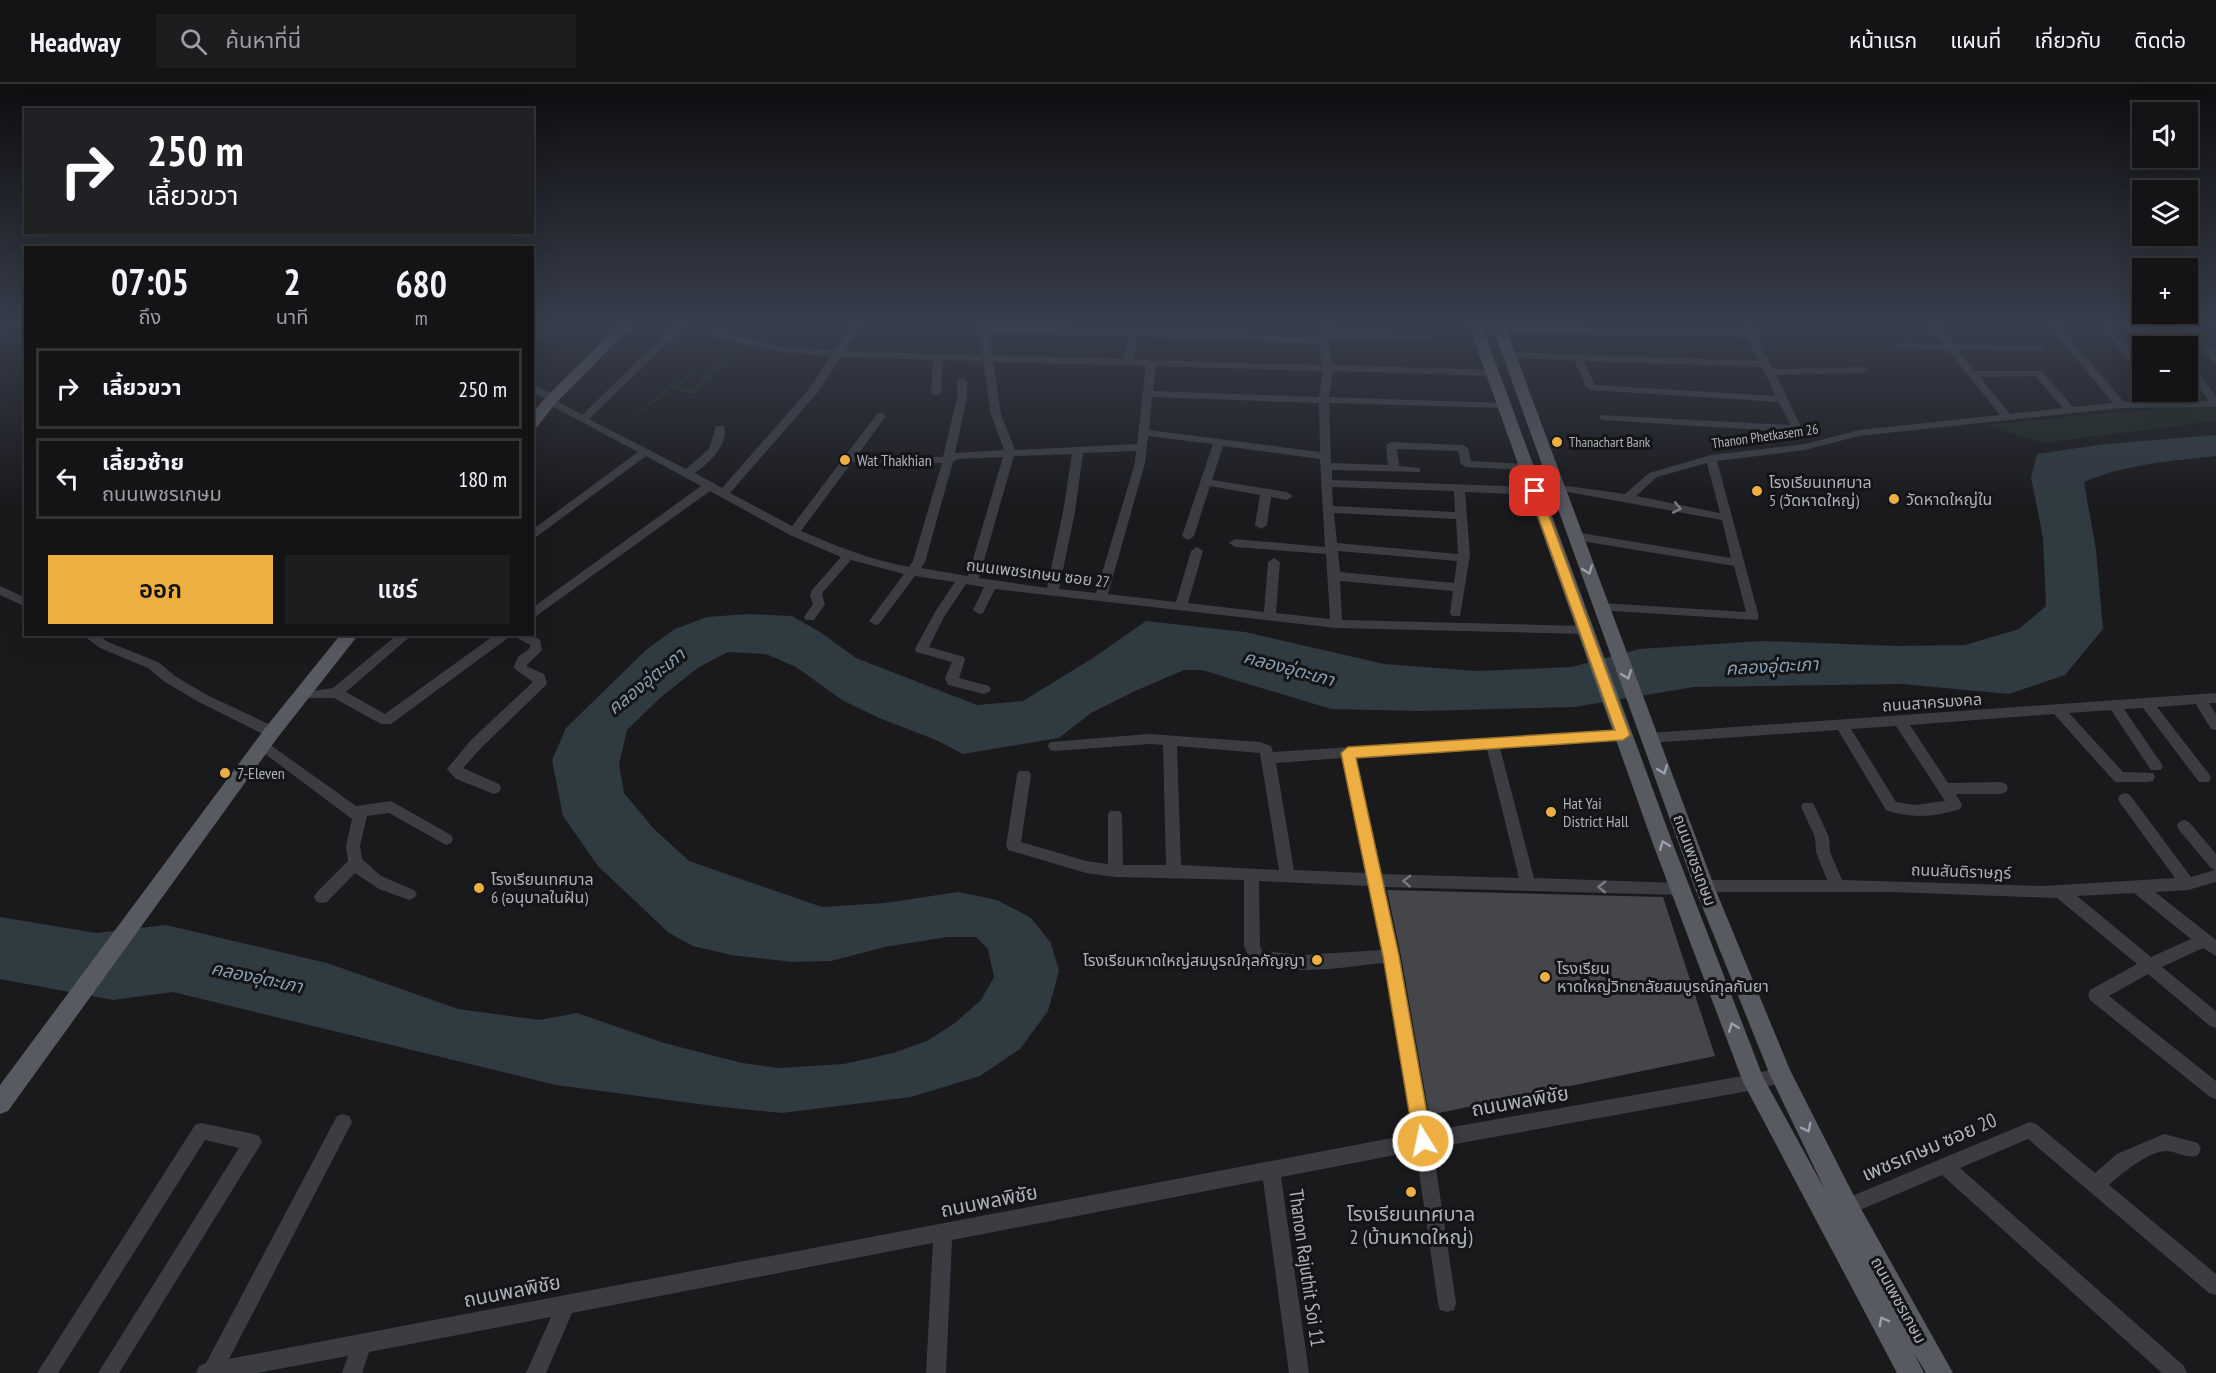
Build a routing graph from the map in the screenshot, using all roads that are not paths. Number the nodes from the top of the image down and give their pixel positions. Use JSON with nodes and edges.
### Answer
{"nodes":[{"id":1,"x":560,"y":386,"type":"edge"},
{"id":2,"x":563,"y":386,"type":"edge"},
{"id":3,"x":617,"y":386,"type":"edge"},
{"id":4,"x":816,"y":386,"type":"edge"},
{"id":5,"x":936,"y":386,"type":"edge"},
{"id":6,"x":962,"y":386,"type":"edge"},
{"id":7,"x":992,"y":386,"type":"edge"},
{"id":8,"x":1148,"y":386,"type":"edge"},
{"id":9,"x":1326,"y":386,"type":"edge"},
{"id":10,"x":1497,"y":386,"type":"edge"},
{"id":11,"x":1520,"y":386,"type":"edge"},
{"id":12,"x":1591,"y":386,"type":"edge"},
{"id":13,"x":1776,"y":386,"type":"edge"},
{"id":14,"x":1983,"y":386,"type":"edge"},
{"id":15,"x":2049,"y":386,"type":"edge"},
{"id":16,"x":2105,"y":386,"type":"edge"},
{"id":17,"x":2203,"y":386,"type":"edge"},
{"id":18,"x":534,"y":388,"type":"edge"},
{"id":19,"x":936,"y":393,"type":"dead end"},
{"id":20,"x":1147,"y":394,"type":"junction"},
{"id":21,"x":1524,"y":397,"type":"junction"},
{"id":22,"x":549,"y":399,"type":"junction"},
{"id":23,"x":1324,"y":399,"type":"junction"},
{"id":24,"x":1782,"y":399,"type":"junction"},
{"id":25,"x":2164,"y":403,"type":"joint"},
{"id":26,"x":2216,"y":404,"type":"edge"},
{"id":27,"x":2121,"y":405,"type":"junction"},
{"id":28,"x":1504,"y":407,"type":"junction"},
{"id":29,"x":2071,"y":411,"type":"junction"},
{"id":30,"x":534,"y":412,"type":"edge"},
{"id":31,"x":881,"y":416,"type":"dead end"},
{"id":32,"x":1604,"y":417,"type":"dead end"},
{"id":33,"x":584,"y":418,"type":"junction"},
{"id":34,"x":1532,"y":418,"type":"junction"},
{"id":35,"x":2008,"y":418,"type":"junction"},
{"id":36,"x":534,"y":421,"type":"edge"},
{"id":37,"x":720,"y":428,"type":"dead end"},
{"id":38,"x":1796,"y":429,"type":"junction"},
{"id":39,"x":1143,"y":432,"type":"junction"},
{"id":40,"x":1220,"y":442,"type":"junction"},
{"id":41,"x":1141,"y":447,"type":"junction"},
{"id":42,"x":1805,"y":447,"type":"junction"},
{"id":43,"x":1078,"y":449,"type":"junction"},
{"id":44,"x":645,"y":452,"type":"junction"},
{"id":45,"x":1010,"y":452,"type":"junction"},
{"id":46,"x":1711,"y":458,"type":"junction"},
{"id":47,"x":851,"y":459,"type":"junction"},
{"id":48,"x":948,"y":460,"type":"junction"},
{"id":49,"x":1326,"y":461,"type":"junction"},
{"id":50,"x":1526,"y":467,"type":"junction"},
{"id":51,"x":1394,"y":469,"type":"junction"},
{"id":52,"x":1416,"y":470,"type":"dead end"},
{"id":53,"x":688,"y":473,"type":"junction"},
{"id":54,"x":1206,"y":482,"type":"junction"},
{"id":55,"x":1327,"y":483,"type":"junction"},
{"id":56,"x":710,"y":485,"type":"junction"},
{"id":57,"x":1557,"y":486,"type":"junction"},
{"id":58,"x":1459,"y":488,"type":"junction"},
{"id":59,"x":1535,"y":491,"type":"junction"},
{"id":60,"x":1266,"y":492,"type":"junction"},
{"id":61,"x":724,"y":493,"type":"junction"},
{"id":62,"x":1287,"y":496,"type":"dead end"},
{"id":63,"x":1627,"y":498,"type":"junction"},
{"id":64,"x":1328,"y":509,"type":"junction"},
{"id":65,"x":1461,"y":516,"type":"junction"},
{"id":66,"x":1728,"y":518,"type":"junction"},
{"id":67,"x":1261,"y":525,"type":"dead end"},
{"id":68,"x":794,"y":532,"type":"junction"},
{"id":69,"x":534,"y":535,"type":"edge"},
{"id":70,"x":1188,"y":536,"type":"dead end"},
{"id":71,"x":1575,"y":536,"type":"junction"},
{"id":72,"x":1235,"y":543,"type":"dead end"},
{"id":73,"x":1332,"y":548,"type":"junction"},
{"id":74,"x":1197,"y":551,"type":"dead end"},
{"id":75,"x":849,"y":555,"type":"junction"},
{"id":76,"x":1463,"y":558,"type":"junction"},
{"id":77,"x":1274,"y":562,"type":"dead end"},
{"id":78,"x":1740,"y":563,"type":"junction"},
{"id":79,"x":914,"y":572,"type":"junction"},
{"id":80,"x":1334,"y":576,"type":"junction"},
{"id":81,"x":967,"y":581,"type":"junction"},
{"id":82,"x":991,"y":585,"type":"junction"},
{"id":83,"x":1460,"y":588,"type":"junction"},
{"id":84,"x":0,"y":590,"type":"edge"},
{"id":85,"x":1052,"y":591,"type":"junction"},
{"id":86,"x":1101,"y":597,"type":"junction"},
{"id":87,"x":24,"y":602,"type":"edge"},
{"id":88,"x":1181,"y":607,"type":"junction"},
{"id":89,"x":1601,"y":607,"type":"junction"},
{"id":90,"x":979,"y":610,"type":"dead end"},
{"id":91,"x":1456,"y":613,"type":"dead end"},
{"id":92,"x":534,"y":614,"type":"edge"},
{"id":93,"x":810,"y":617,"type":"dead end"},
{"id":94,"x":1270,"y":617,"type":"junction"},
{"id":95,"x":875,"y":621,"type":"dead end"},
{"id":96,"x":1336,"y":624,"type":"junction"},
{"id":97,"x":1587,"y":633,"type":"junction"},
{"id":98,"x":90,"y":636,"type":"edge"},
{"id":99,"x":350,"y":636,"type":"edge"},
{"id":100,"x":359,"y":636,"type":"edge"},
{"id":101,"x":405,"y":636,"type":"edge"},
{"id":102,"x":503,"y":636,"type":"edge"},
{"id":103,"x":522,"y":636,"type":"edge"},
{"id":104,"x":335,"y":660,"type":"junction"},
{"id":105,"x":984,"y":689,"type":"dead end"},
{"id":106,"x":336,"y":693,"type":"junction"},
{"id":107,"x":311,"y":695,"type":"junction"},
{"id":108,"x":2216,"y":698,"type":"edge"},
{"id":109,"x":2199,"y":699,"type":"junction"},
{"id":110,"x":2146,"y":703,"type":"junction"},
{"id":111,"x":2114,"y":705,"type":"junction"},
{"id":112,"x":2058,"y":710,"type":"junction"},
{"id":113,"x":1900,"y":722,"type":"junction"},
{"id":114,"x":1842,"y":725,"type":"junction"},
{"id":115,"x":2216,"y":725,"type":"edge"},
{"id":116,"x":1623,"y":735,"type":"junction"},
{"id":117,"x":1650,"y":738,"type":"junction"},
{"id":118,"x":270,"y":740,"type":"junction"},
{"id":119,"x":1170,"y":742,"type":"junction"},
{"id":120,"x":1492,"y":743,"type":"junction"},
{"id":121,"x":1055,"y":746,"type":"dead end"},
{"id":122,"x":1348,"y":753,"type":"junction"},
{"id":123,"x":1268,"y":758,"type":"junction"},
{"id":124,"x":1024,"y":775,"type":"dead end"},
{"id":125,"x":2204,"y":778,"type":"dead end"},
{"id":126,"x":494,"y":788,"type":"dead end"},
{"id":127,"x":2001,"y":788,"type":"dead end"},
{"id":128,"x":1945,"y":789,"type":"junction"},
{"id":129,"x":2125,"y":799,"type":"dead end"},
{"id":130,"x":1808,"y":807,"type":"dead end"},
{"id":131,"x":353,"y":812,"type":"junction"},
{"id":132,"x":1115,"y":815,"type":"dead end"},
{"id":133,"x":2184,"y":826,"type":"dead end"},
{"id":134,"x":446,"y":839,"type":"dead end"},
{"id":135,"x":356,"y":863,"type":"junction"},
{"id":136,"x":1174,"y":870,"type":"junction"},
{"id":137,"x":1116,"y":871,"type":"junction"},
{"id":138,"x":1251,"y":874,"type":"junction"},
{"id":139,"x":2215,"y":874,"type":"edge"},
{"id":140,"x":1288,"y":876,"type":"junction"},
{"id":141,"x":1375,"y":880,"type":"junction"},
{"id":142,"x":2188,"y":884,"type":"junction"},
{"id":143,"x":1527,"y":886,"type":"junction"},
{"id":144,"x":1704,"y":886,"type":"junction"},
{"id":145,"x":1837,"y":886,"type":"junction"},
{"id":146,"x":2137,"y":887,"type":"junction"},
{"id":147,"x":1681,"y":889,"type":"junction"},
{"id":148,"x":2060,"y":891,"type":"junction"},
{"id":149,"x":409,"y":894,"type":"dead end"},
{"id":150,"x":322,"y":897,"type":"dead end"},
{"id":151,"x":2210,"y":945,"type":"edge"},
{"id":152,"x":1391,"y":956,"type":"junction"},
{"id":153,"x":2150,"y":965,"type":"junction"},
{"id":154,"x":2216,"y":1021,"type":"edge"},
{"id":155,"x":1781,"y":1075,"type":"junction"},
{"id":156,"x":1754,"y":1082,"type":"junction"},
{"id":157,"x":2216,"y":1091,"type":"edge"},
{"id":158,"x":0,"y":1103,"type":"edge"},
{"id":159,"x":343,"y":1122,"type":"dead end"},
{"id":160,"x":1423,"y":1141,"type":"junction"},
{"id":161,"x":2192,"y":1149,"type":"dead end"},
{"id":162,"x":1945,"y":1166,"type":"junction"},
{"id":163,"x":1271,"y":1170,"type":"junction"},
{"id":164,"x":2096,"y":1184,"type":"junction"},
{"id":165,"x":1846,"y":1206,"type":"junction"},
{"id":166,"x":943,"y":1232,"type":"junction"},
{"id":167,"x":2216,"y":1286,"type":"edge"},
{"id":168,"x":1447,"y":1303,"type":"dead end"},
{"id":169,"x":566,"y":1304,"type":"junction"},
{"id":170,"x":362,"y":1342,"type":"junction"},
{"id":171,"x":209,"y":1372,"type":"edge"},
{"id":172,"x":47,"y":1373,"type":"edge"},
{"id":173,"x":108,"y":1373,"type":"edge"},
{"id":174,"x":352,"y":1373,"type":"edge"},
{"id":175,"x":536,"y":1373,"type":"edge"},
{"id":176,"x":936,"y":1373,"type":"edge"},
{"id":177,"x":1299,"y":1373,"type":"edge"},
{"id":178,"x":1911,"y":1373,"type":"edge"},
{"id":179,"x":1940,"y":1373,"type":"edge"},
{"id":180,"x":2177,"y":1373,"type":"edge"}],
"edges":[{"from":1,"to":22,"type":"main road"},
{"from":2,"to":22,"type":"main road"},
{"from":3,"to":33,"type":"street"},
{"from":4,"to":61,"type":"street"},
{"from":5,"to":19,"type":"street"},
{"from":6,"to":48,"type":"street"},
{"from":7,"to":45,"type":"street"},
{"from":8,"to":20,"type":"street"},
{"from":9,"to":23,"type":"street"},
{"from":10,"to":28,"type":"main road","name":"ถนนเพชรเกษม"},
{"from":11,"to":21,"type":"main road","name":"ถนนเพชรเกษม"},
{"from":12,"to":24,"type":"street"},
{"from":13,"to":24,"type":"street"},
{"from":14,"to":35,"type":"street"},
{"from":15,"to":29,"type":"street"},
{"from":16,"to":27,"type":"street"},
{"from":17,"to":26,"type":"street"},
{"from":18,"to":22,"type":"street","name":"ถนนเพชรเกษม ซอย 27"},
{"from":20,"to":23,"type":"street"},
{"from":20,"to":39,"type":"street"},
{"from":21,"to":28,"type":"main road"},
{"from":21,"to":34,"type":"main road","name":"ถนนเพชรเกษม"},
{"from":22,"to":30,"type":"main road"},
{"from":22,"to":33,"type":"street","name":"ถนนเพชรเกษม ซอย 27"},
{"from":22,"to":36,"type":"main road"},
{"from":23,"to":28,"type":"street"},
{"from":23,"to":49,"type":"street"},
{"from":24,"to":38,"type":"street"},
{"from":25,"to":26,"type":"street","name":"Thanon Phetkasem 26"},
{"from":25,"to":27,"type":"street","name":"Thanon Phetkasem 26"},
{"from":27,"to":29,"type":"street","name":"Thanon Phetkasem 26"},
{"from":28,"to":34,"type":"main road"},
{"from":28,"to":50,"type":"main road","name":"ถนนเพชรเกษม"},
{"from":29,"to":35,"type":"street","name":"Thanon Phetkasem 26"},
{"from":31,"to":47,"type":"street"},
{"from":32,"to":38,"type":"street"},
{"from":33,"to":44,"type":"street","name":"ถนนเพชรเกษม ซอย 27"},
{"from":34,"to":57,"type":"main road","name":"ถนนเพชรเกษม"},
{"from":35,"to":42,"type":"street","name":"Thanon Phetkasem 26"},
{"from":37,"to":53,"type":"street"},
{"from":38,"to":42,"type":"street"},
{"from":39,"to":40,"type":"street"},
{"from":39,"to":41,"type":"street"},
{"from":40,"to":49,"type":"street"},
{"from":40,"to":54,"type":"street"},
{"from":41,"to":43,"type":"street"},
{"from":41,"to":86,"type":"street"},
{"from":42,"to":46,"type":"street","name":"Thanon Phetkasem 26"},
{"from":43,"to":45,"type":"street"},
{"from":43,"to":85,"type":"street"},
{"from":44,"to":53,"type":"street","name":"ถนนเพชรเกษม ซอย 27"},
{"from":44,"to":69,"type":"street"},
{"from":45,"to":48,"type":"street"},
{"from":45,"to":81,"type":"street"},
{"from":46,"to":63,"type":"street","name":"Thanon Phetkasem 26"},
{"from":46,"to":66,"type":"street"},
{"from":47,"to":48,"type":"street"},
{"from":47,"to":68,"type":"street"},
{"from":48,"to":79,"type":"street"},
{"from":49,"to":51,"type":"street"},
{"from":49,"to":55,"type":"street"},
{"from":50,"to":51,"type":"street"},
{"from":50,"to":59,"type":"main road","name":"ถนนเพชรเกษม"},
{"from":51,"to":52,"type":"street"},
{"from":53,"to":56,"type":"street","name":"ถนนเพชรเกษม ซอย 27"},
{"from":54,"to":60,"type":"street"},
{"from":54,"to":70,"type":"street"},
{"from":55,"to":58,"type":"street"},
{"from":55,"to":64,"type":"street"},
{"from":56,"to":61,"type":"street","name":"ถนนเพชรเกษม ซอย 27"},
{"from":56,"to":92,"type":"street"},
{"from":57,"to":63,"type":"street"},
{"from":57,"to":71,"type":"main road","name":"ถนนเพชรเกษม"},
{"from":58,"to":59,"type":"street"},
{"from":58,"to":65,"type":"street"},
{"from":59,"to":97,"type":"main road","name":"ถนนเพชรเกษม"},
{"from":60,"to":62,"type":"street"},
{"from":60,"to":67,"type":"street"},
{"from":61,"to":68,"type":"street","name":"ถนนเพชรเกษม ซอย 27"},
{"from":63,"to":66,"type":"street","one_way":true},
{"from":64,"to":65,"type":"street"},
{"from":64,"to":73,"type":"street"},
{"from":65,"to":76,"type":"street"},
{"from":66,"to":78,"type":"street"},
{"from":68,"to":75,"type":"street","name":"ถนนเพชรเกษม ซอย 27"},
{"from":71,"to":78,"type":"street"},
{"from":71,"to":89,"type":"main road","name":"ถนนเพชรเกษม","one_way":true},
{"from":72,"to":73,"type":"street"},
{"from":73,"to":76,"type":"street"},
{"from":73,"to":80,"type":"street"},
{"from":74,"to":88,"type":"street"},
{"from":75,"to":79,"type":"street","name":"ถนนเพชรเกษม ซอย 27"},
{"from":75,"to":93,"type":"street"},
{"from":76,"to":83,"type":"street"},
{"from":77,"to":94,"type":"street"},
{"from":78,"to":89,"type":"street"},
{"from":79,"to":81,"type":"street","name":"ถนนเพชรเกษม ซอย 27"},
{"from":79,"to":95,"type":"street"},
{"from":80,"to":83,"type":"street"},
{"from":80,"to":96,"type":"street"},
{"from":81,"to":82,"type":"street","name":"ถนนเพชรเกษม ซอย 27"},
{"from":81,"to":105,"type":"street"},
{"from":82,"to":85,"type":"street","name":"ถนนเพชรเกษม ซอย 27"},
{"from":82,"to":90,"type":"street"},
{"from":83,"to":91,"type":"street"},
{"from":84,"to":87,"type":"street"},
{"from":85,"to":86,"type":"street","name":"ถนนเพชรเกษม ซอย 27"},
{"from":86,"to":88,"type":"street","name":"ถนนเพชรเกษม ซอย 27"},
{"from":88,"to":94,"type":"street","name":"ถนนเพชรเกษม ซอย 27"},
{"from":89,"to":117,"type":"main road","name":"ถนนเพชรเกษม","one_way":true},
{"from":94,"to":96,"type":"street","name":"ถนนเพชรเกษม ซอย 27"},
{"from":96,"to":97,"type":"street","name":"ถนนเพชรเกษม ซอย 27"},
{"from":97,"to":116,"type":"main road","name":"ถนนเพชรเกษม"},
{"from":98,"to":118,"type":"street"},
{"from":99,"to":104,"type":"main road"},
{"from":100,"to":104,"type":"main road"},
{"from":101,"to":106,"type":"street"},
{"from":102,"to":106,"type":"street"},
{"from":103,"to":126,"type":"street"},
{"from":104,"to":107,"type":"main road"},
{"from":104,"to":118,"type":"main road"},
{"from":106,"to":107,"type":"street"},
{"from":107,"to":118,"type":"main road"},
{"from":108,"to":109,"type":"street","name":"ถนนสาครมงคล"},
{"from":109,"to":110,"type":"street","name":"ถนนสาครมงคล"},
{"from":109,"to":115,"type":"street"},
{"from":110,"to":111,"type":"street","name":"ถนนสาครมงคล"},
{"from":110,"to":125,"type":"street"},
{"from":111,"to":112,"type":"street","name":"ถนนสาครมงคล"},
{"from":111,"to":112,"type":"street"},
{"from":112,"to":113,"type":"street","name":"ถนนสาครมงคล"},
{"from":113,"to":114,"type":"street","name":"ถนนสาครมงคล"},
{"from":113,"to":128,"type":"street"},
{"from":114,"to":117,"type":"street","name":"ถนนสาครมงคล"},
{"from":114,"to":128,"type":"street"},
{"from":116,"to":120,"type":"street"},
{"from":147,"to":116,"type":"main road","name":"ถนนเพชรเกษม","one_way":true},
{"from":117,"to":144,"type":"main road","name":"ถนนเพชรเกษม","one_way":true},
{"from":118,"to":131,"type":"street"},
{"from":118,"to":158,"type":"main road"},
{"from":119,"to":121,"type":"street"},
{"from":119,"to":123,"type":"street"},
{"from":119,"to":136,"type":"street"},
{"from":120,"to":122,"type":"street"},
{"from":120,"to":143,"type":"street"},
{"from":122,"to":123,"type":"street"},
{"from":122,"to":141,"type":"street"},
{"from":123,"to":140,"type":"street"},
{"from":124,"to":137,"type":"street"},
{"from":127,"to":128,"type":"street"},
{"from":129,"to":142,"type":"street"},
{"from":130,"to":145,"type":"street"},
{"from":131,"to":134,"type":"street"},
{"from":131,"to":135,"type":"street"},
{"from":132,"to":137,"type":"street"},
{"from":133,"to":139,"type":"street"},
{"from":135,"to":149,"type":"street"},
{"from":135,"to":150,"type":"street"},
{"from":136,"to":137,"type":"street"},
{"from":136,"to":138,"type":"street"},
{"from":138,"to":140,"type":"street"},
{"from":138,"to":152,"type":"street"},
{"from":139,"to":142,"type":"street","name":"ถนนสันติราษฎร์"},
{"from":140,"to":141,"type":"street"},
{"from":143,"to":141,"type":"street","one_way":true},
{"from":141,"to":152,"type":"street"},
{"from":142,"to":146,"type":"street","name":"ถนนสันติราษฎร์"},
{"from":147,"to":143,"type":"street","one_way":true},
{"from":144,"to":145,"type":"street","name":"ถนนสันติราษฎร์"},
{"from":144,"to":155,"type":"main road","name":"ถนนเพชรเกษม"},
{"from":145,"to":148,"type":"street","name":"ถนนสันติราษฎร์"},
{"from":146,"to":148,"type":"street","name":"ถนนสันติราษฎร์"},
{"from":146,"to":151,"type":"street"},
{"from":156,"to":147,"type":"main road","name":"ถนนเพชรเกษม","one_way":true},
{"from":148,"to":153,"type":"street"},
{"from":151,"to":153,"type":"street"},
{"from":152,"to":160,"type":"street"},
{"from":153,"to":154,"type":"street"},
{"from":153,"to":157,"type":"street"},
{"from":155,"to":156,"type":"street","name":"ถนนพลพิชัย"},
{"from":155,"to":165,"type":"main road","name":"ถนนเพชรเกษม","one_way":true},
{"from":156,"to":160,"type":"street","name":"ถนนพลพิชัย"},
{"from":178,"to":156,"type":"main road","name":"ถนนเพชรเกษม","one_way":true},
{"from":159,"to":171,"type":"street"},
{"from":160,"to":163,"type":"street","name":"ถนนพลพิชัย"},
{"from":160,"to":168,"type":"street"},
{"from":161,"to":164,"type":"street"},
{"from":162,"to":164,"type":"street","name":"เพชรเกษม ซอย 20"},
{"from":162,"to":165,"type":"street","name":"เพชรเกษม ซอย 20"},
{"from":162,"to":180,"type":"street"},
{"from":163,"to":166,"type":"street","name":"ถนนพลพิชัย"},
{"from":163,"to":177,"type":"street","name":"Thanon Rajuthit Soi 11"},
{"from":164,"to":167,"type":"street"},
{"from":165,"to":179,"type":"main road","name":"ถนนเพชรเกษม"},
{"from":166,"to":169,"type":"street","name":"ถนนพลพิชัย"},
{"from":166,"to":176,"type":"street"},
{"from":169,"to":170,"type":"street","name":"ถนนพลพิชัย"},
{"from":169,"to":175,"type":"street"},
{"from":170,"to":171,"type":"street","name":"ถนนพลพิชัย"},
{"from":170,"to":174,"type":"street"},
{"from":172,"to":173,"type":"street"}]}
